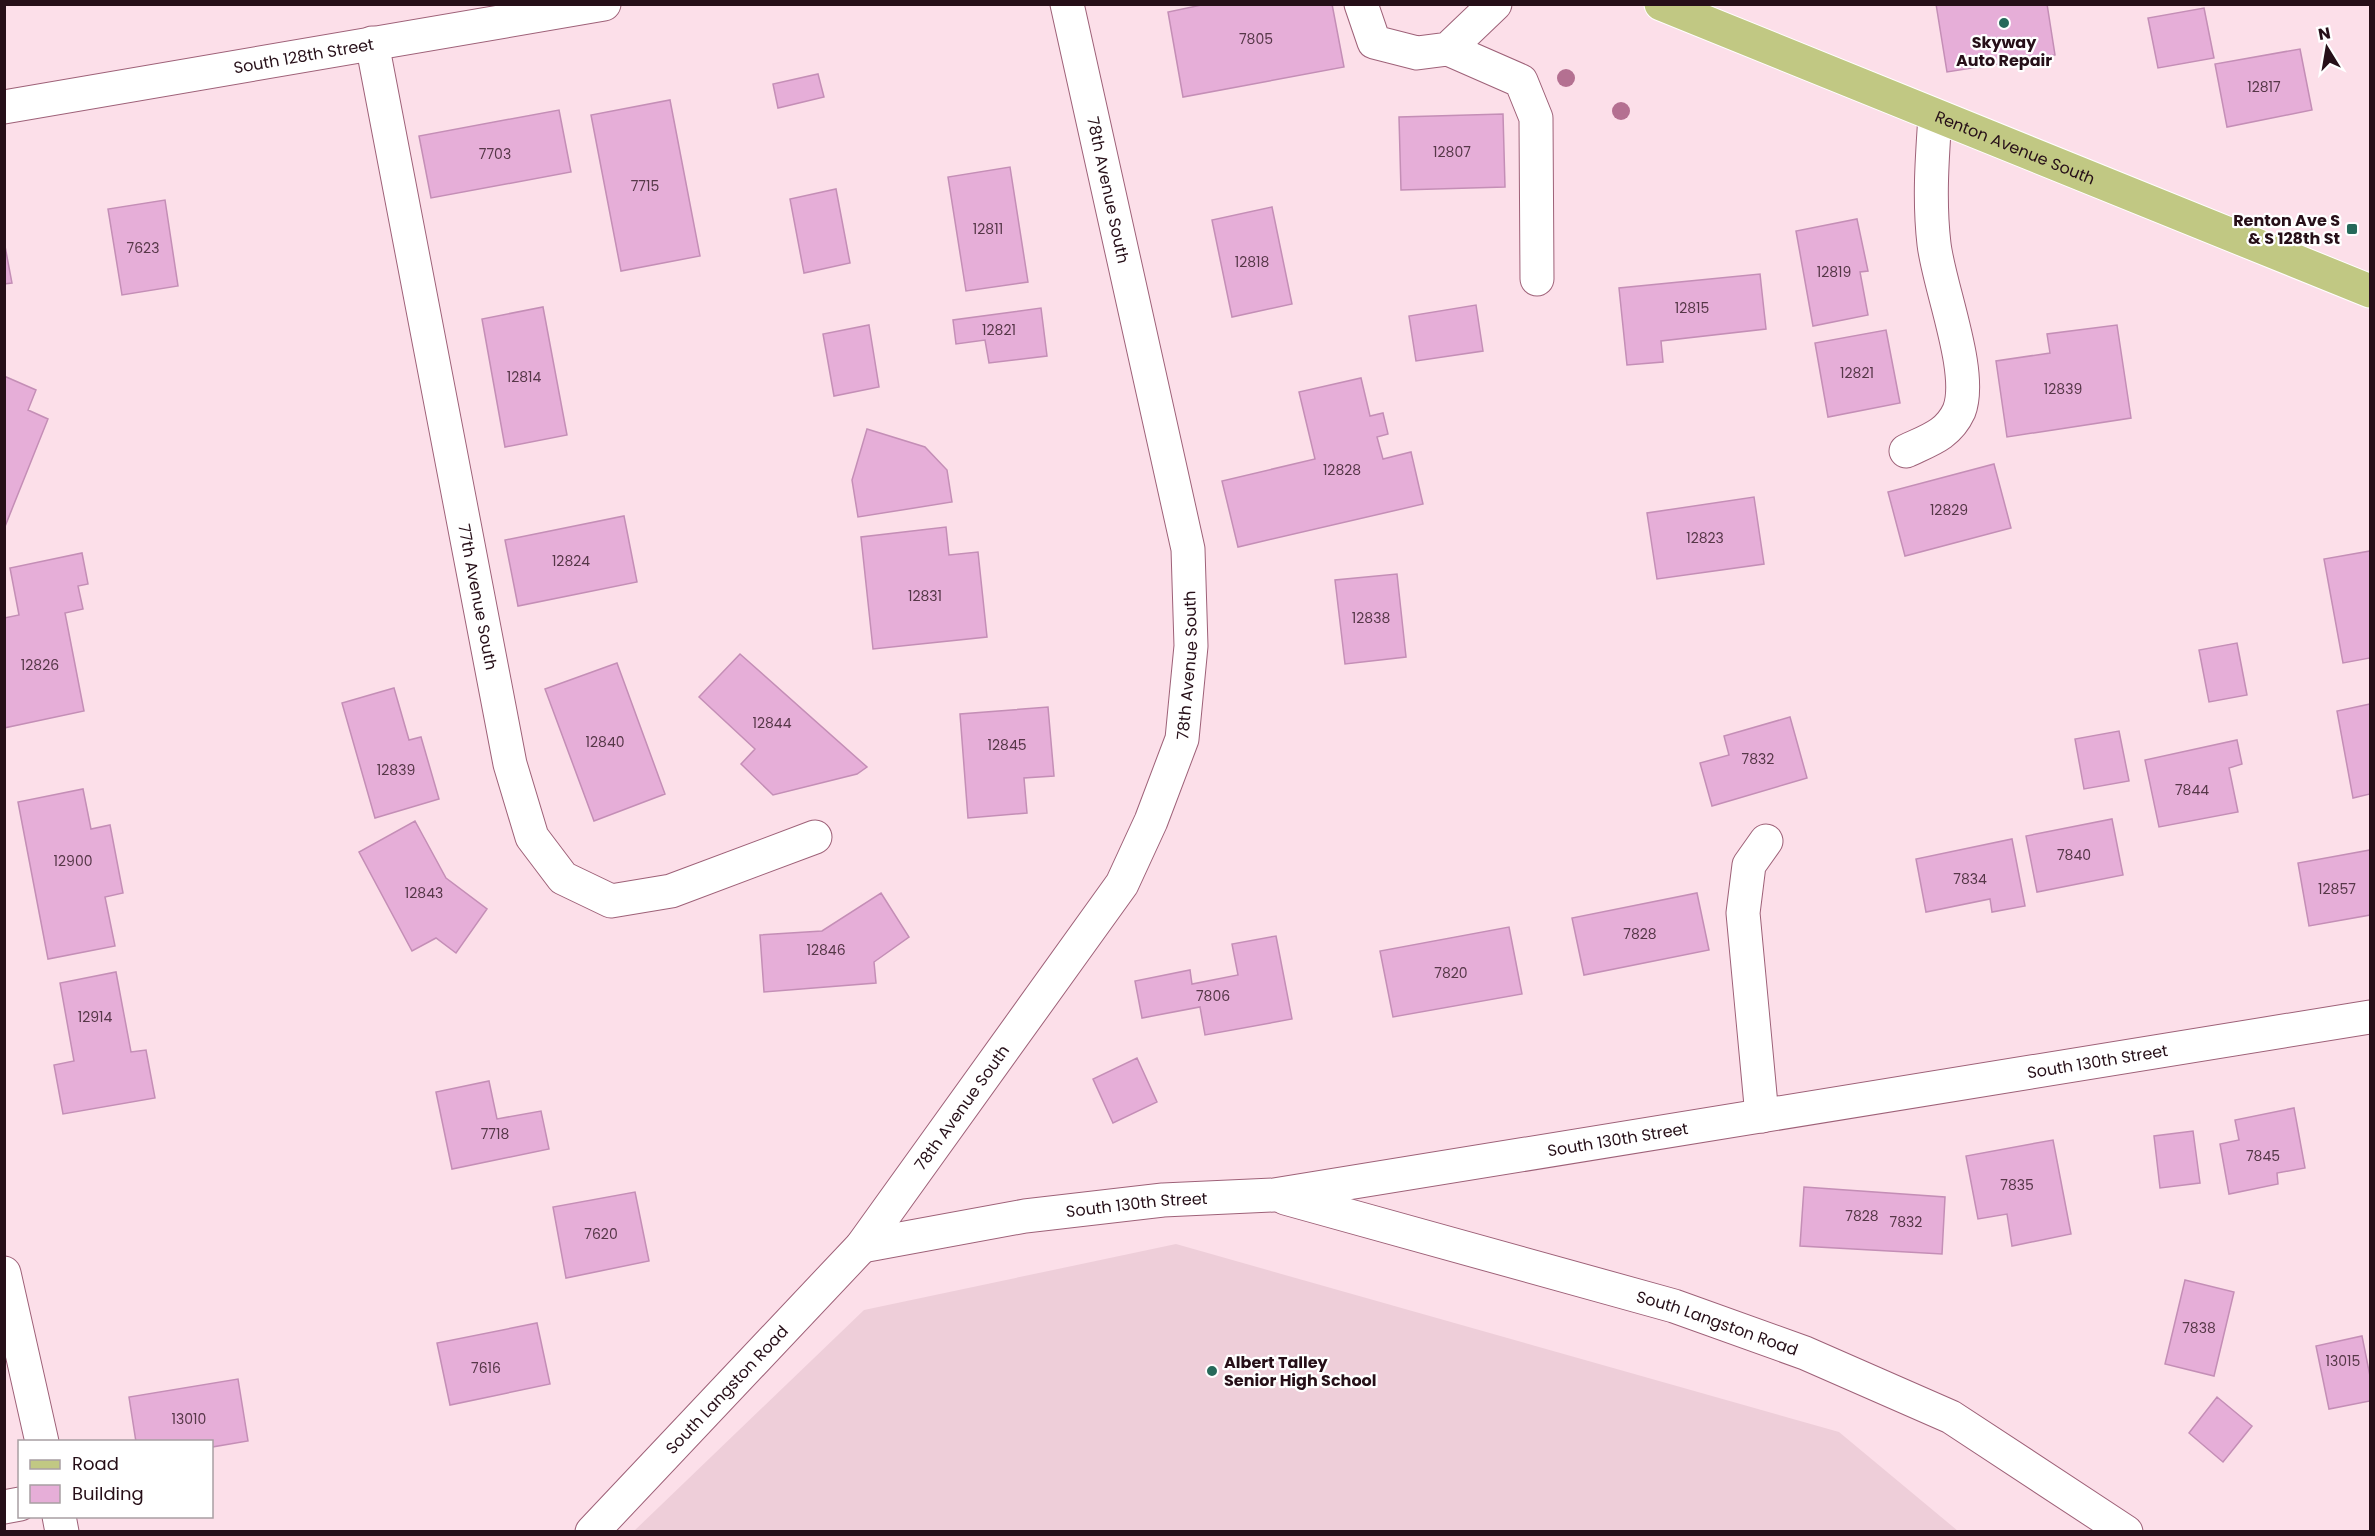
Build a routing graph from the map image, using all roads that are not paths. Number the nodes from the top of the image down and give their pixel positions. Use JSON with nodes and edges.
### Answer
{"nodes":[{"id":1,"x":604,"y":4,"type":"edge"},
{"id":2,"x":1067,"y":4,"type":"edge"},
{"id":3,"x":1361,"y":4,"type":"edge"},
{"id":4,"x":1495,"y":4,"type":"edge"},
{"id":5,"x":1677,"y":8,"type":"edge"},
{"id":6,"x":372,"y":43,"type":"junction"},
{"id":7,"x":1448,"y":49,"type":"junction"},
{"id":8,"x":4,"y":106,"type":"edge"},
{"id":9,"x":1935,"y":116,"type":"junction"},
{"id":10,"x":1537,"y":279,"type":"dead end"},
{"id":11,"x":2370,"y":291,"type":"edge"},
{"id":12,"x":1906,"y":452,"type":"dead end"},
{"id":13,"x":814,"y":837,"type":"dead end"},
{"id":14,"x":1766,"y":841,"type":"dead end"},
{"id":15,"x":2370,"y":1017,"type":"edge"},
{"id":16,"x":1762,"y":1116,"type":"junction"},
{"id":17,"x":1274,"y":1195,"type":"junction"},
{"id":18,"x":862,"y":1246,"type":"junction"},
{"id":19,"x":4,"y":1273,"type":"edge"},
{"id":20,"x":42,"y":1440,"type":"edge"},
{"id":21,"x":592,"y":1532,"type":"edge"},
{"id":22,"x":2127,"y":1532,"type":"edge"}],
"edges":[{"from":1,"to":6,"type":"street","name":"South 128th Street"},
{"from":2,"to":18,"type":"street","name":"78th Avenue South"},
{"from":3,"to":7,"type":"street"},
{"from":4,"to":7,"type":"street"},
{"from":5,"to":9,"type":"main road","name":"Renton Avenue South"},
{"from":6,"to":8,"type":"street","name":"South 128th Street"},
{"from":6,"to":13,"type":"street","name":"77th Avenue South"},
{"from":7,"to":10,"type":"street"},
{"from":9,"to":11,"type":"main road","name":"Renton Avenue South"},
{"from":9,"to":12,"type":"street"},
{"from":14,"to":16,"type":"street"},
{"from":15,"to":16,"type":"street","name":"South 130th Street"},
{"from":16,"to":17,"type":"street","name":"South 130th Street"},
{"from":17,"to":18,"type":"street","name":"South 130th Street"},
{"from":17,"to":22,"type":"street","name":"South Langston Road"},
{"from":18,"to":21,"type":"street","name":"South Langston Road"},
{"from":19,"to":20,"type":"street"}]}
